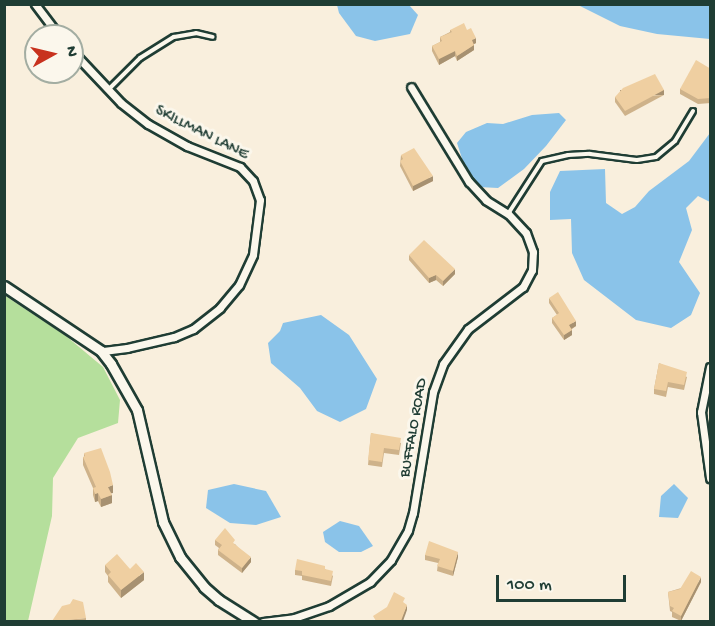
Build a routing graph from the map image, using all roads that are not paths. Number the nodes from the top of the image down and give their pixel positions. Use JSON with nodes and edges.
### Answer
{"nodes":[{"id":1,"x":35,"y":4,"type":"edge"},
{"id":2,"x":50,"y":24,"type":"edge"},
{"id":3,"x":213,"y":38,"type":"dead end"},
{"id":4,"x":84,"y":64,"type":"edge"},
{"id":5,"x":411,"y":87,"type":"dead end"},
{"id":6,"x":108,"y":90,"type":"junction"},
{"id":7,"x":693,"y":111,"type":"dead end"},
{"id":8,"x":508,"y":214,"type":"junction"},
{"id":9,"x":4,"y":286,"type":"edge"},
{"id":10,"x":101,"y":351,"type":"junction"},
{"id":11,"x":711,"y":367,"type":"edge"},
{"id":12,"x":711,"y":478,"type":"edge"},
{"id":13,"x":254,"y":621,"type":"edge"},
{"id":14,"x":263,"y":621,"type":"edge"}],
"edges":[{"from":1,"to":2,"type":"street"},
{"from":3,"to":6,"type":"lane"},
{"from":4,"to":6,"type":"street","name":"SKILLMAN LANE"},
{"from":5,"to":8,"type":"street","name":"BUFFALO ROAD"},
{"from":6,"to":10,"type":"street","name":"SKILLMAN LANE"},
{"from":7,"to":8,"type":"lane"},
{"from":8,"to":14,"type":"street","name":"BUFFALO ROAD"},
{"from":9,"to":10,"type":"street"},
{"from":10,"to":13,"type":"street"},
{"from":11,"to":12,"type":"street"}]}
